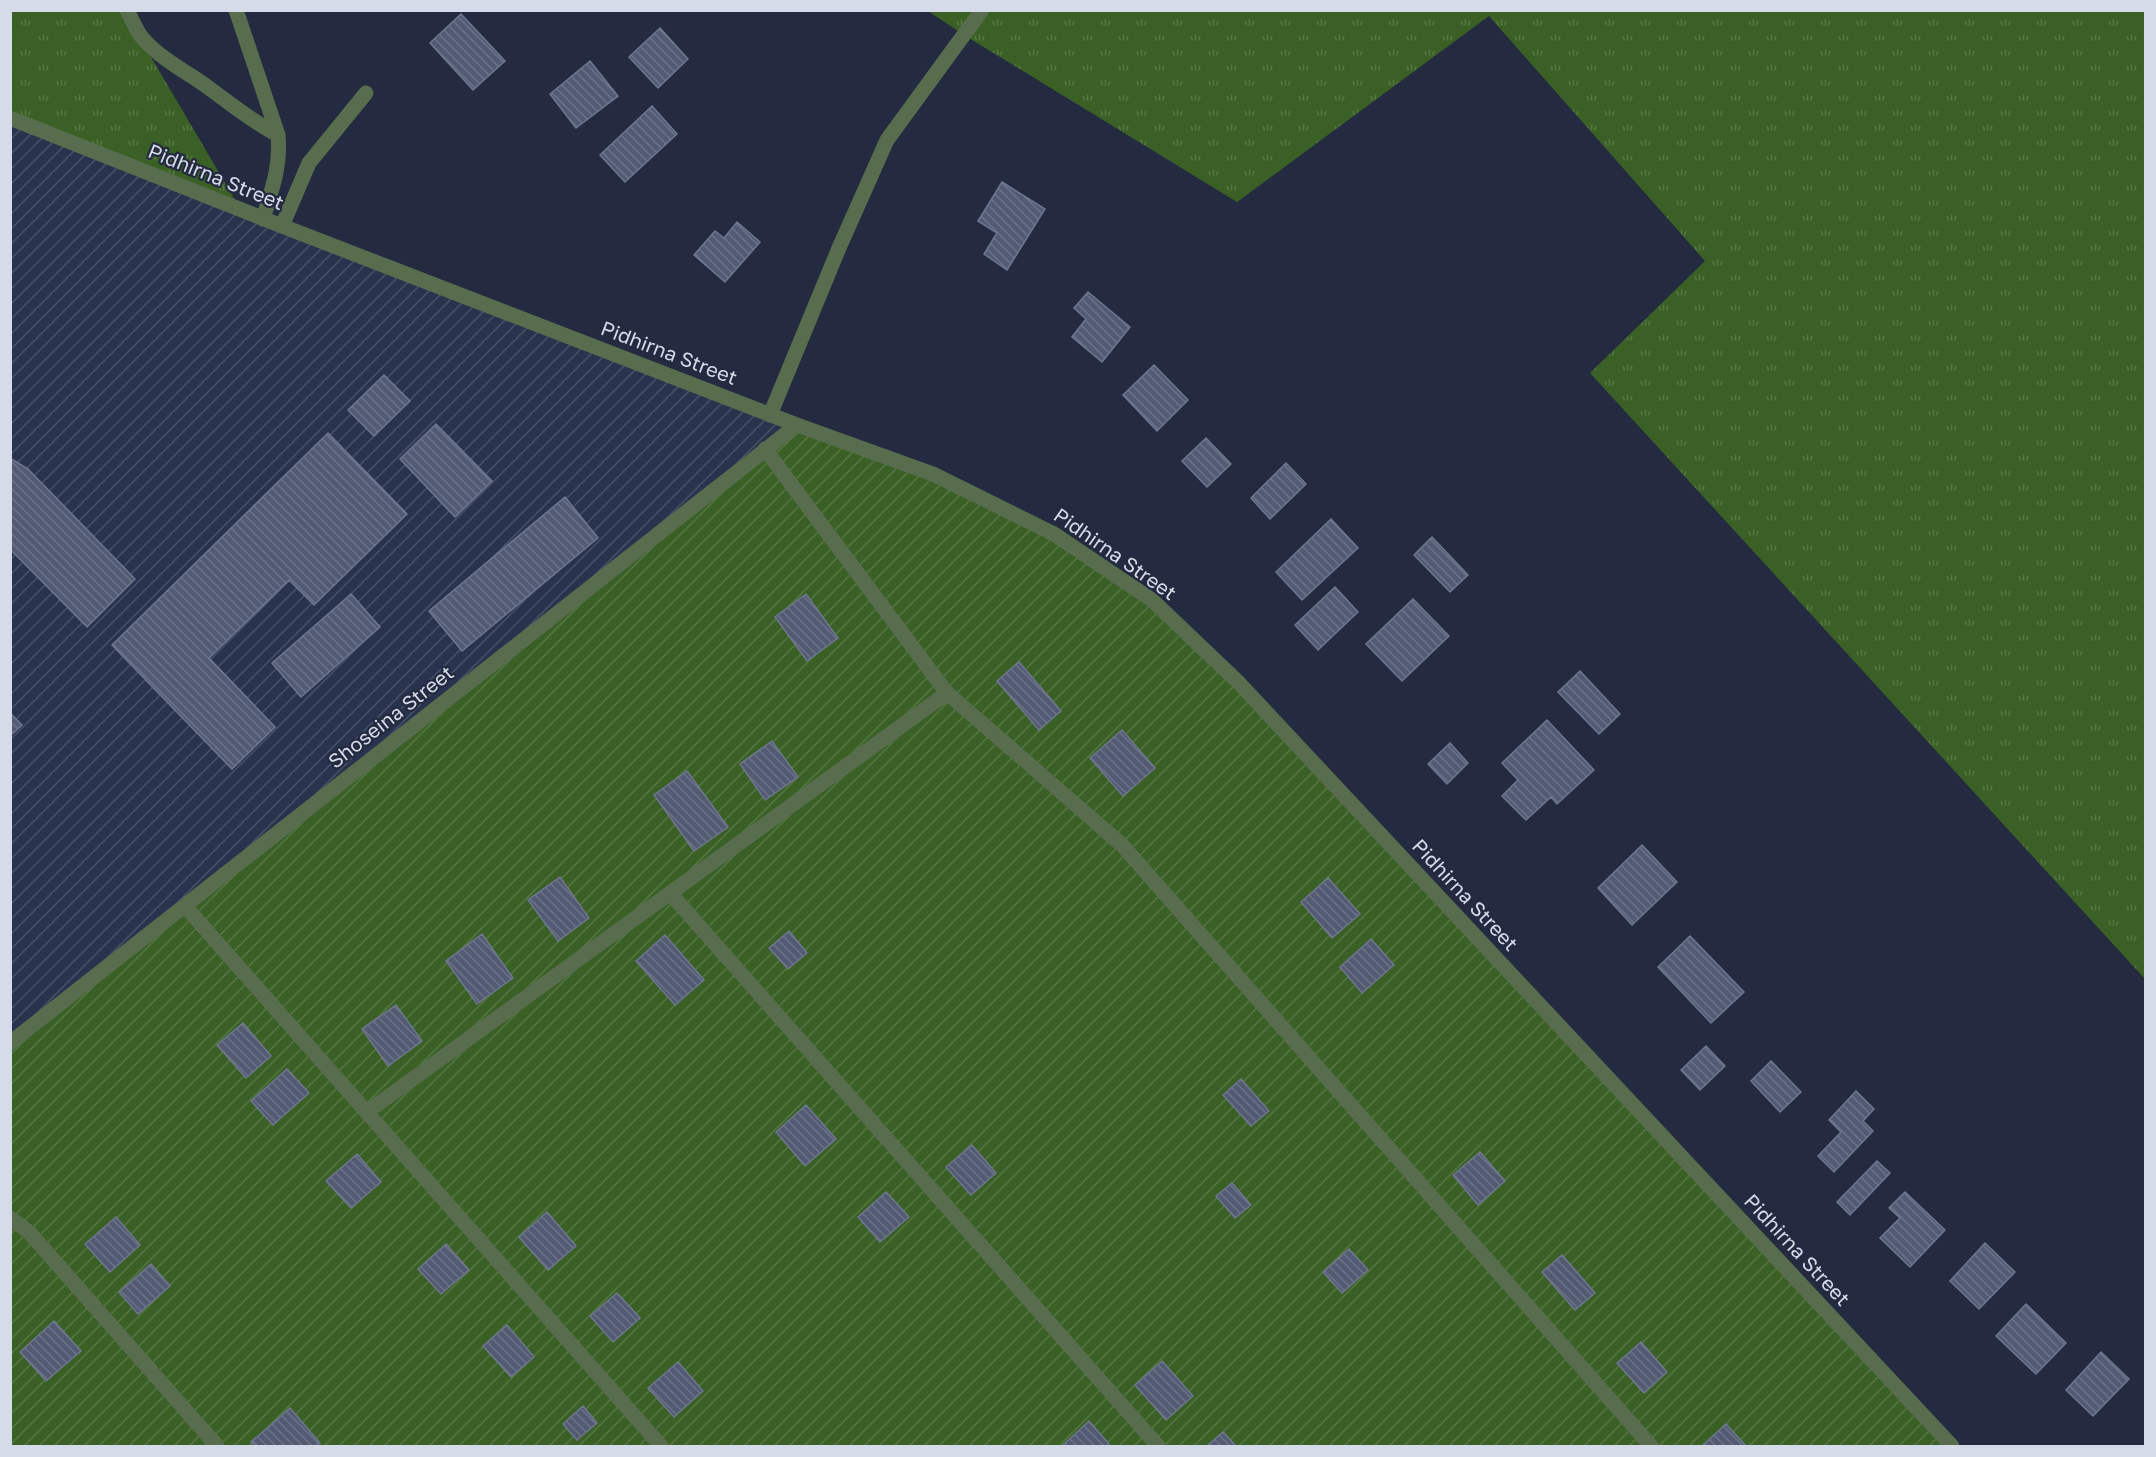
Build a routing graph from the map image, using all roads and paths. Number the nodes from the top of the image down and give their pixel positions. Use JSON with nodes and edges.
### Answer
{"nodes":[{"id":1,"x":127,"y":10,"type":"edge"},
{"id":2,"x":236,"y":10,"type":"edge"},
{"id":3,"x":982,"y":10,"type":"edge"},
{"id":4,"x":366,"y":93,"type":"dead end"},
{"id":5,"x":10,"y":118,"type":"edge"},
{"id":6,"x":278,"y":135,"type":"junction"},
{"id":7,"x":263,"y":219,"type":"junction"},
{"id":8,"x":282,"y":226,"type":"junction"},
{"id":9,"x":770,"y":414,"type":"junction"},
{"id":10,"x":797,"y":425,"type":"junction"},
{"id":11,"x":765,"y":449,"type":"junction"},
{"id":12,"x":946,"y":693,"type":"junction"},
{"id":13,"x":670,"y":893,"type":"junction"},
{"id":14,"x":185,"y":906,"type":"junction"},
{"id":15,"x":10,"y":1042,"type":"edge"},
{"id":16,"x":366,"y":1112,"type":"junction"},
{"id":17,"x":10,"y":1218,"type":"edge"},
{"id":18,"x":217,"y":1446,"type":"edge"},
{"id":19,"x":661,"y":1446,"type":"edge"},
{"id":20,"x":1158,"y":1446,"type":"edge"},
{"id":21,"x":1651,"y":1446,"type":"edge"},
{"id":22,"x":1952,"y":1446,"type":"edge"}],
"edges":[{"from":1,"to":6,"type":"street"},
{"from":2,"to":6,"type":"street"},
{"from":3,"to":9,"type":"street"},
{"from":4,"to":8,"type":"street"},
{"from":5,"to":7,"type":"street","name":"Pidhirna Street"},
{"from":6,"to":7,"type":"street"},
{"from":7,"to":8,"type":"street","name":"Pidhirna Street"},
{"from":8,"to":9,"type":"street","name":"Pidhirna Street"},
{"from":9,"to":10,"type":"street","name":"Pidhirna Street"},
{"from":10,"to":11,"type":"street","name":"Shoseina Street"},
{"from":10,"to":22,"type":"street","name":"Pidhirna Street"},
{"from":11,"to":12,"type":"street"},
{"from":11,"to":14,"type":"street","name":"Shoseina Street"},
{"from":12,"to":13,"type":"street"},
{"from":12,"to":21,"type":"street"},
{"from":13,"to":16,"type":"street"},
{"from":13,"to":20,"type":"street"},
{"from":14,"to":15,"type":"street","name":"Shoseina Street"},
{"from":14,"to":16,"type":"street"},
{"from":16,"to":19,"type":"street"},
{"from":17,"to":18,"type":"street"}]}
